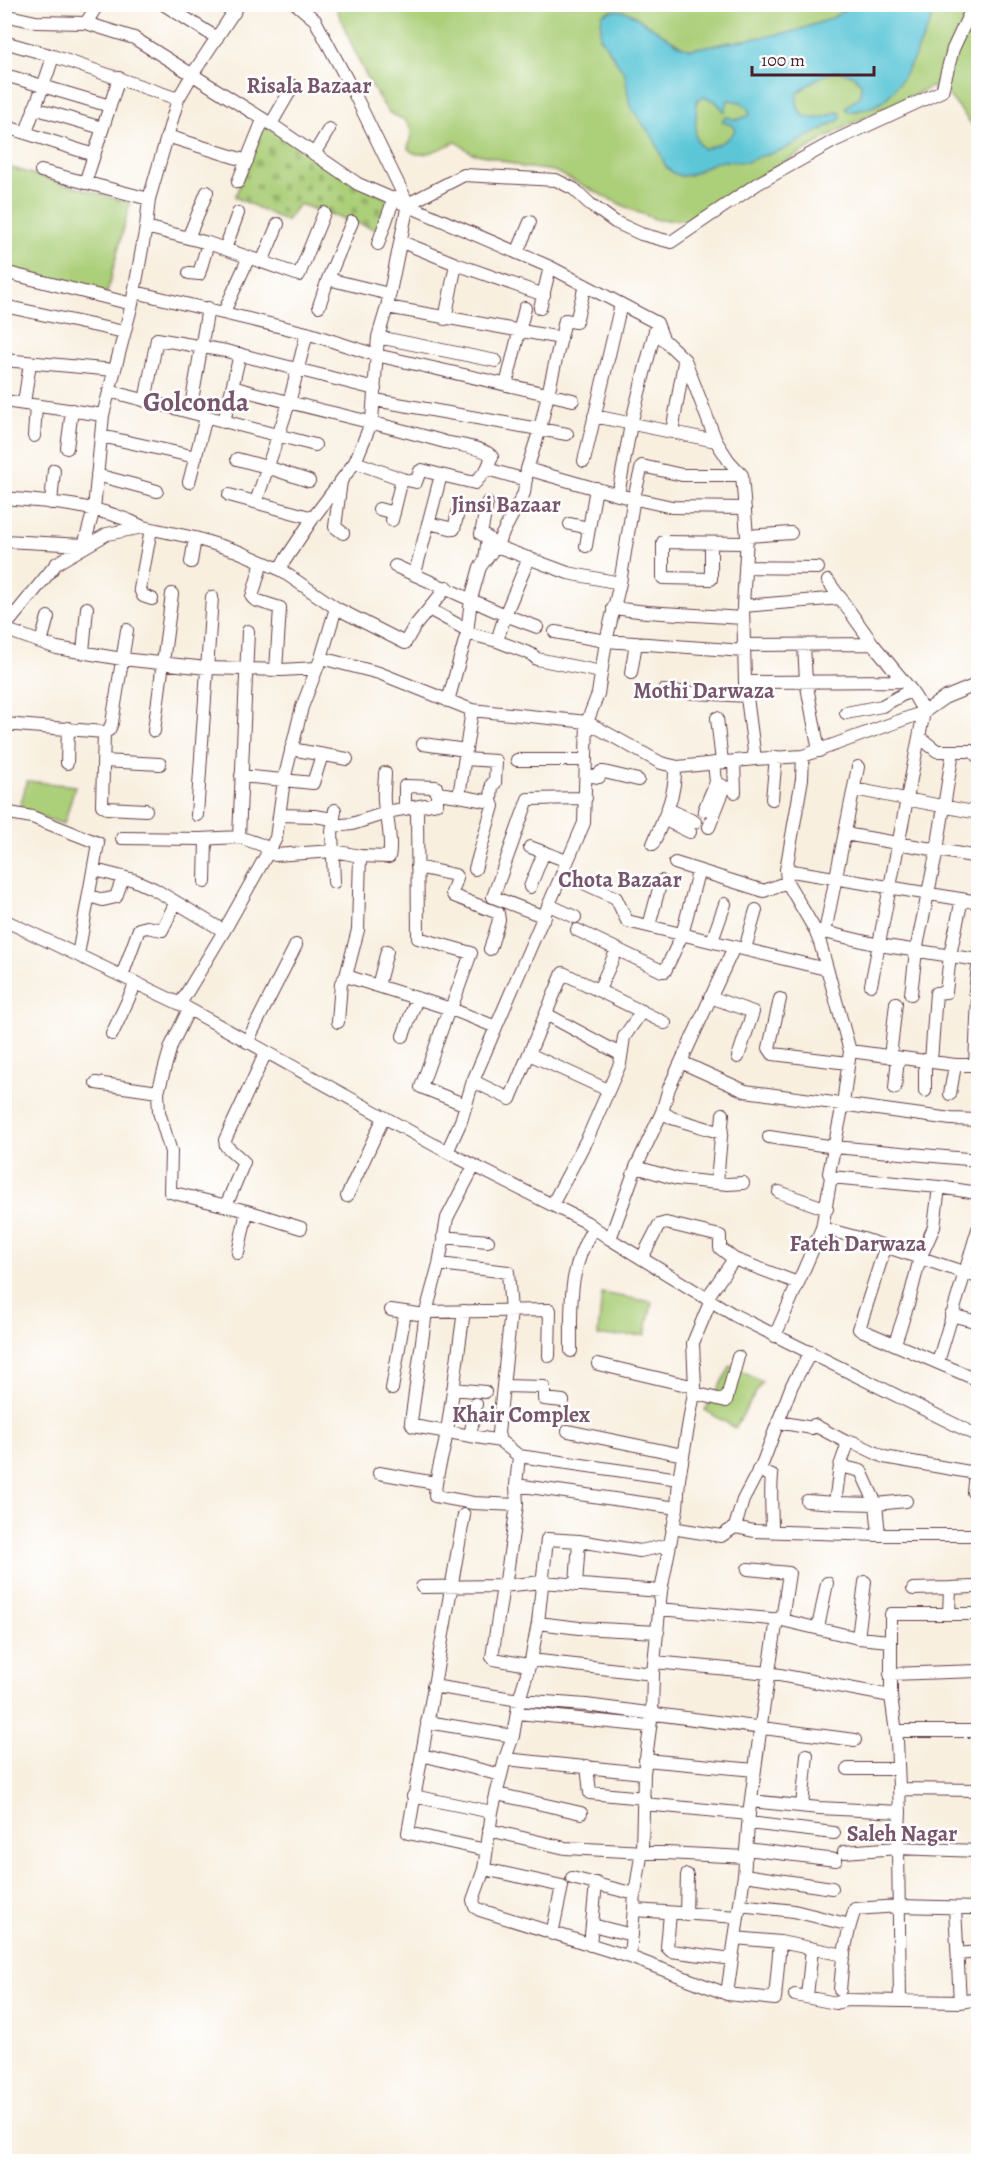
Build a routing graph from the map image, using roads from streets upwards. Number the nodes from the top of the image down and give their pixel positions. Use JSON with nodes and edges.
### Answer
{"nodes":[{"id":1,"x":98,"y":4,"type":"edge"},
{"id":2,"x":221,"y":4,"type":"edge"},
{"id":3,"x":296,"y":4,"type":"edge"},
{"id":4,"x":974,"y":4,"type":"edge"},
{"id":5,"x":170,"y":6,"type":"edge"},
{"id":6,"x":237,"y":9,"type":"edge"},
{"id":7,"x":4,"y":15,"type":"edge"},
{"id":8,"x":86,"y":23,"type":"junction"},
{"id":9,"x":217,"y":38,"type":"junction"},
{"id":10,"x":4,"y":42,"type":"edge"},
{"id":11,"x":53,"y":56,"type":"junction"},
{"id":12,"x":192,"y":75,"type":"junction"},
{"id":13,"x":12,"y":77,"type":"dead end"},
{"id":14,"x":119,"y":78,"type":"junction"},
{"id":15,"x":293,"y":86,"type":"dead end"},
{"id":16,"x":44,"y":88,"type":"junction"},
{"id":17,"x":178,"y":99,"type":"junction"},
{"id":18,"x":110,"y":106,"type":"junction"},
{"id":19,"x":34,"y":108,"type":"junction"},
{"id":20,"x":267,"y":122,"type":"junction"},
{"id":21,"x":4,"y":126,"type":"edge"},
{"id":22,"x":102,"y":128,"type":"junction"},
{"id":23,"x":329,"y":129,"type":"dead end"},
{"id":24,"x":26,"y":133,"type":"junction"},
{"id":25,"x":167,"y":136,"type":"junction"},
{"id":26,"x":94,"y":154,"type":"junction"},
{"id":27,"x":314,"y":154,"type":"junction"},
{"id":28,"x":247,"y":161,"type":"junction"},
{"id":29,"x":41,"y":171,"type":"dead end"},
{"id":30,"x":238,"y":182,"type":"dead end"},
{"id":31,"x":85,"y":183,"type":"junction"},
{"id":32,"x":207,"y":192,"type":"dead end"},
{"id":33,"x":394,"y":198,"type":"junction"},
{"id":34,"x":149,"y":199,"type":"junction"},
{"id":35,"x":408,"y":204,"type":"junction"},
{"id":36,"x":238,"y":213,"type":"dead end"},
{"id":37,"x":324,"y":213,"type":"dead end"},
{"id":38,"x":352,"y":222,"type":"dead end"},
{"id":39,"x":530,"y":222,"type":"dead end"},
{"id":40,"x":278,"y":224,"type":"dead end"},
{"id":41,"x":146,"y":227,"type":"junction"},
{"id":42,"x":188,"y":238,"type":"junction"},
{"id":43,"x":402,"y":242,"type":"junction"},
{"id":44,"x":208,"y":243,"type":"junction"},
{"id":45,"x":378,"y":244,"type":"dead end"},
{"id":46,"x":225,"y":249,"type":"junction"},
{"id":47,"x":517,"y":253,"type":"junction"},
{"id":48,"x":249,"y":257,"type":"junction"},
{"id":49,"x":262,"y":262,"type":"junction"},
{"id":50,"x":456,"y":264,"type":"junction"},
{"id":51,"x":550,"y":267,"type":"junction"},
{"id":52,"x":4,"y":272,"type":"edge"},
{"id":53,"x":189,"y":273,"type":"dead end"},
{"id":54,"x":328,"y":279,"type":"junction"},
{"id":55,"x":585,"y":285,"type":"junction"},
{"id":56,"x":389,"y":294,"type":"junction"},
{"id":57,"x":544,"y":295,"type":"junction"},
{"id":58,"x":134,"y":298,"type":"junction"},
{"id":59,"x":621,"y":304,"type":"junction"},
{"id":60,"x":4,"y":306,"type":"edge"},
{"id":61,"x":319,"y":306,"type":"dead end"},
{"id":62,"x":208,"y":308,"type":"junction"},
{"id":63,"x":387,"y":308,"type":"junction"},
{"id":64,"x":525,"y":308,"type":"dead end"},
{"id":65,"x":540,"y":308,"type":"dead end"},
{"id":66,"x":224,"y":312,"type":"junction"},
{"id":67,"x":445,"y":319,"type":"junction"},
{"id":68,"x":657,"y":323,"type":"junction"},
{"id":69,"x":124,"y":332,"type":"junction"},
{"id":70,"x":520,"y":332,"type":"junction"},
{"id":71,"x":307,"y":333,"type":"junction"},
{"id":72,"x":378,"y":337,"type":"junction"},
{"id":73,"x":561,"y":338,"type":"junction"},
{"id":74,"x":201,"y":348,"type":"junction"},
{"id":75,"x":240,"y":354,"type":"junction"},
{"id":76,"x":376,"y":355,"type":"junction"},
{"id":77,"x":4,"y":360,"type":"edge"},
{"id":78,"x":684,"y":360,"type":"junction"},
{"id":79,"x":496,"y":361,"type":"dead end"},
{"id":80,"x":30,"y":363,"type":"junction"},
{"id":81,"x":297,"y":369,"type":"junction"},
{"id":82,"x":114,"y":370,"type":"junction"},
{"id":83,"x":506,"y":385,"type":"junction"},
{"id":84,"x":232,"y":387,"type":"junction"},
{"id":85,"x":109,"y":391,"type":"junction"},
{"id":86,"x":375,"y":394,"type":"junction"},
{"id":87,"x":546,"y":394,"type":"junction"},
{"id":88,"x":573,"y":400,"type":"dead end"},
{"id":89,"x":4,"y":401,"type":"edge"},
{"id":90,"x":146,"y":401,"type":"junction"},
{"id":91,"x":289,"y":403,"type":"junction"},
{"id":92,"x":30,"y":405,"type":"junction"},
{"id":93,"x":72,"y":411,"type":"junction"},
{"id":94,"x":190,"y":412,"type":"junction"},
{"id":95,"x":103,"y":415,"type":"junction"},
{"id":96,"x":594,"y":416,"type":"junction"},
{"id":97,"x":206,"y":417,"type":"junction"},
{"id":98,"x":372,"y":421,"type":"junction"},
{"id":99,"x":224,"y":422,"type":"junction"},
{"id":100,"x":631,"y":424,"type":"junction"},
{"id":101,"x":540,"y":429,"type":"junction"},
{"id":102,"x":672,"y":432,"type":"junction"},
{"id":103,"x":567,"y":434,"type":"dead end"},
{"id":104,"x":277,"y":435,"type":"junction"},
{"id":105,"x":34,"y":436,"type":"dead end"},
{"id":106,"x":101,"y":436,"type":"junction"},
{"id":107,"x":716,"y":441,"type":"junction"},
{"id":108,"x":315,"y":446,"type":"dead end"},
{"id":109,"x":67,"y":448,"type":"dead end"},
{"id":110,"x":196,"y":457,"type":"junction"},
{"id":111,"x":237,"y":459,"type":"dead end"},
{"id":112,"x":584,"y":461,"type":"dead end"},
{"id":113,"x":355,"y":462,"type":"junction"},
{"id":114,"x":267,"y":467,"type":"junction"},
{"id":115,"x":487,"y":469,"type":"junction"},
{"id":116,"x":54,"y":470,"type":"dead end"},
{"id":117,"x":527,"y":474,"type":"junction"},
{"id":118,"x":742,"y":474,"type":"junction"},
{"id":119,"x":97,"y":475,"type":"junction"},
{"id":120,"x":441,"y":475,"type":"junction"},
{"id":121,"x":402,"y":479,"type":"junction"},
{"id":122,"x":341,"y":480,"type":"junction"},
{"id":123,"x":309,"y":481,"type":"dead end"},
{"id":124,"x":189,"y":482,"type":"dead end"},
{"id":125,"x":596,"y":488,"type":"junction"},
{"id":126,"x":156,"y":491,"type":"dead end"},
{"id":127,"x":229,"y":495,"type":"dead end"},
{"id":128,"x":618,"y":495,"type":"junction"},
{"id":129,"x":634,"y":497,"type":"junction"},
{"id":130,"x":4,"y":498,"type":"edge"},
{"id":131,"x":256,"y":502,"type":"junction"},
{"id":132,"x":51,"y":503,"type":"junction"},
{"id":133,"x":487,"y":503,"type":"dead end"},
{"id":134,"x":745,"y":508,"type":"junction"},
{"id":135,"x":94,"y":509,"type":"junction"},
{"id":136,"x":379,"y":509,"type":"dead end"},
{"id":137,"x":458,"y":512,"type":"dead end"},
{"id":138,"x":313,"y":518,"type":"junction"},
{"id":139,"x":428,"y":523,"type":"junction"},
{"id":140,"x":570,"y":524,"type":"dead end"},
{"id":141,"x":147,"y":528,"type":"junction"},
{"id":142,"x":589,"y":528,"type":"junction"},
{"id":143,"x":343,"y":533,"type":"dead end"},
{"id":144,"x":791,"y":533,"type":"dead end"},
{"id":145,"x":195,"y":538,"type":"junction"},
{"id":146,"x":747,"y":539,"type":"junction"},
{"id":147,"x":4,"y":541,"type":"edge"},
{"id":148,"x":711,"y":543,"type":"junction"},
{"id":149,"x":84,"y":545,"type":"junction"},
{"id":150,"x":496,"y":546,"type":"junction"},
{"id":151,"x":586,"y":546,"type":"dead end"},
{"id":152,"x":529,"y":558,"type":"junction"},
{"id":153,"x":485,"y":560,"type":"junction"},
{"id":154,"x":191,"y":562,"type":"dead end"},
{"id":155,"x":262,"y":562,"type":"junction"},
{"id":156,"x":395,"y":566,"type":"dead end"},
{"id":157,"x":745,"y":567,"type":"junction"},
{"id":158,"x":818,"y":568,"type":"dead end"},
{"id":159,"x":279,"y":569,"type":"junction"},
{"id":160,"x":415,"y":573,"type":"junction"},
{"id":161,"x":828,"y":581,"type":"dead end"},
{"id":162,"x":620,"y":583,"type":"junction"},
{"id":163,"x":447,"y":587,"type":"junction"},
{"id":164,"x":172,"y":594,"type":"dead end"},
{"id":165,"x":212,"y":597,"type":"dead end"},
{"id":166,"x":841,"y":598,"type":"junction"},
{"id":167,"x":152,"y":599,"type":"dead end"},
{"id":168,"x":471,"y":599,"type":"junction"},
{"id":169,"x":87,"y":608,"type":"dead end"},
{"id":170,"x":336,"y":608,"type":"junction"},
{"id":171,"x":613,"y":608,"type":"junction"},
{"id":172,"x":429,"y":609,"type":"junction"},
{"id":173,"x":743,"y":612,"type":"junction"},
{"id":174,"x":505,"y":615,"type":"junction"},
{"id":175,"x":48,"y":617,"type":"dead end"},
{"id":176,"x":537,"y":627,"type":"dead end"},
{"id":177,"x":4,"y":628,"type":"edge"},
{"id":178,"x":127,"y":630,"type":"dead end"},
{"id":179,"x":248,"y":631,"type":"dead end"},
{"id":180,"x":467,"y":631,"type":"junction"},
{"id":181,"x":555,"y":632,"type":"dead end"},
{"id":182,"x":606,"y":640,"type":"junction"},
{"id":183,"x":497,"y":641,"type":"junction"},
{"id":184,"x":41,"y":642,"type":"junction"},
{"id":185,"x":636,"y":643,"type":"junction"},
{"id":186,"x":873,"y":644,"type":"junction"},
{"id":187,"x":804,"y":645,"type":"junction"},
{"id":188,"x":743,"y":648,"type":"junction"},
{"id":189,"x":83,"y":652,"type":"junction"},
{"id":190,"x":122,"y":659,"type":"junction"},
{"id":191,"x":319,"y":663,"type":"junction"},
{"id":192,"x":164,"y":664,"type":"junction"},
{"id":193,"x":207,"y":668,"type":"junction"},
{"id":194,"x":246,"y":669,"type":"junction"},
{"id":195,"x":276,"y":670,"type":"junction"},
{"id":196,"x":601,"y":672,"type":"junction"},
{"id":197,"x":631,"y":673,"type":"dead end"},
{"id":198,"x":806,"y":681,"type":"junction"},
{"id":199,"x":745,"y":682,"type":"junction"},
{"id":200,"x":978,"y":684,"type":"edge"},
{"id":201,"x":907,"y":685,"type":"junction"},
{"id":202,"x":663,"y":691,"type":"dead end"},
{"id":203,"x":747,"y":696,"type":"junction"},
{"id":204,"x":448,"y":701,"type":"junction"},
{"id":205,"x":472,"y":710,"type":"junction"},
{"id":206,"x":846,"y":712,"type":"dead end"},
{"id":207,"x":924,"y":712,"type":"junction"},
{"id":208,"x":717,"y":718,"type":"dead end"},
{"id":209,"x":588,"y":722,"type":"junction"},
{"id":210,"x":4,"y":724,"type":"edge"},
{"id":211,"x":68,"y":728,"type":"junction"},
{"id":212,"x":154,"y":731,"type":"dead end"},
{"id":213,"x":104,"y":732,"type":"junction"},
{"id":214,"x":919,"y":737,"type":"junction"},
{"id":215,"x":423,"y":744,"type":"dead end"},
{"id":216,"x":291,"y":749,"type":"junction"},
{"id":217,"x":819,"y":751,"type":"junction"},
{"id":218,"x":953,"y":751,"type":"junction"},
{"id":219,"x":466,"y":754,"type":"junction"},
{"id":220,"x":322,"y":755,"type":"junction"},
{"id":221,"x":803,"y":756,"type":"junction"},
{"id":222,"x":776,"y":757,"type":"junction"},
{"id":223,"x":978,"y":758,"type":"edge"},
{"id":224,"x":347,"y":759,"type":"dead end"},
{"id":225,"x":518,"y":759,"type":"dead end"},
{"id":226,"x":586,"y":759,"type":"junction"},
{"id":227,"x":755,"y":759,"type":"junction"},
{"id":228,"x":103,"y":761,"type":"junction"},
{"id":229,"x":723,"y":762,"type":"junction"},
{"id":230,"x":67,"y":763,"type":"dead end"},
{"id":231,"x":160,"y":764,"type":"dead end"},
{"id":232,"x":675,"y":766,"type":"junction"},
{"id":233,"x":858,"y":767,"type":"dead end"},
{"id":234,"x":437,"y":772,"type":"dead end"},
{"id":235,"x":385,"y":773,"type":"dead end"},
{"id":236,"x":586,"y":775,"type":"junction"},
{"id":237,"x":241,"y":776,"type":"junction"},
{"id":238,"x":284,"y":780,"type":"junction"},
{"id":239,"x":638,"y":780,"type":"dead end"},
{"id":240,"x":716,"y":782,"type":"junction"},
{"id":241,"x":854,"y":789,"type":"junction"},
{"id":242,"x":436,"y":790,"type":"junction"},
{"id":243,"x":735,"y":792,"type":"dead end"},
{"id":244,"x":459,"y":796,"type":"junction"},
{"id":245,"x":586,"y":798,"type":"junction"},
{"id":246,"x":772,"y":799,"type":"dead end"},
{"id":247,"x":907,"y":799,"type":"junction"},
{"id":248,"x":491,"y":801,"type":"junction"},
{"id":249,"x":945,"y":806,"type":"junction"},
{"id":250,"x":415,"y":807,"type":"junction"},
{"id":251,"x":146,"y":810,"type":"dead end"},
{"id":252,"x":704,"y":810,"type":"dead end"},
{"id":253,"x":4,"y":812,"type":"edge"},
{"id":254,"x":388,"y":813,"type":"junction"},
{"id":255,"x":978,"y":813,"type":"edge"},
{"id":256,"x":666,"y":814,"type":"junction"},
{"id":257,"x":197,"y":815,"type":"dead end"},
{"id":258,"x":280,"y":815,"type":"junction"},
{"id":259,"x":334,"y":818,"type":"junction"},
{"id":260,"x":693,"y":827,"type":"dead end"},
{"id":261,"x":709,"y":827,"type":"dead end"},
{"id":262,"x":845,"y":834,"type":"junction"},
{"id":263,"x":239,"y":837,"type":"junction"},
{"id":264,"x":122,"y":838,"type":"dead end"},
{"id":265,"x":206,"y":839,"type":"junction"},
{"id":266,"x":898,"y":843,"type":"junction"},
{"id":267,"x":653,"y":844,"type":"dead end"},
{"id":268,"x":530,"y":847,"type":"dead end"},
{"id":269,"x":270,"y":849,"type":"junction"},
{"id":270,"x":937,"y":850,"type":"junction"},
{"id":271,"x":334,"y":851,"type":"junction"},
{"id":272,"x":544,"y":852,"type":"junction"},
{"id":273,"x":360,"y":856,"type":"junction"},
{"id":274,"x":978,"y":857,"type":"edge"},
{"id":275,"x":675,"y":863,"type":"dead end"},
{"id":276,"x":417,"y":867,"type":"junction"},
{"id":277,"x":564,"y":867,"type":"junction"},
{"id":278,"x":475,"y":869,"type":"dead end"},
{"id":279,"x":95,"y":870,"type":"junction"},
{"id":280,"x":698,"y":872,"type":"junction"},
{"id":281,"x":787,"y":876,"type":"junction"},
{"id":282,"x":123,"y":877,"type":"junction"},
{"id":283,"x":836,"y":878,"type":"junction"},
{"id":284,"x":205,"y":882,"type":"dead end"},
{"id":285,"x":334,"y":882,"type":"dead end"},
{"id":286,"x":661,"y":882,"type":"dead end"},
{"id":287,"x":890,"y":886,"type":"junction"},
{"id":288,"x":530,"y":887,"type":"dead end"},
{"id":289,"x":928,"y":893,"type":"junction"},
{"id":290,"x":89,"y":896,"type":"junction"},
{"id":291,"x":962,"y":899,"type":"junction"},
{"id":292,"x":177,"y":902,"type":"junction"},
{"id":293,"x":978,"y":902,"type":"edge"},
{"id":294,"x":725,"y":904,"type":"dead end"},
{"id":295,"x":756,"y":910,"type":"dead end"},
{"id":296,"x":547,"y":911,"type":"junction"},
{"id":297,"x":575,"y":917,"type":"dead end"},
{"id":298,"x":4,"y":920,"type":"edge"},
{"id":299,"x":649,"y":926,"type":"junction"},
{"id":300,"x":577,"y":930,"type":"dead end"},
{"id":301,"x":224,"y":931,"type":"junction"},
{"id":302,"x":820,"y":931,"type":"junction"},
{"id":303,"x":682,"y":935,"type":"junction"},
{"id":304,"x":712,"y":941,"type":"junction"},
{"id":305,"x":296,"y":945,"type":"dead end"},
{"id":306,"x":879,"y":945,"type":"junction"},
{"id":307,"x":740,"y":948,"type":"junction"},
{"id":308,"x":490,"y":949,"type":"dead end"},
{"id":309,"x":617,"y":949,"type":"junction"},
{"id":310,"x":387,"y":951,"type":"dead end"},
{"id":311,"x":916,"y":951,"type":"junction"},
{"id":312,"x":78,"y":955,"type":"junction"},
{"id":313,"x":950,"y":955,"type":"junction"},
{"id":314,"x":978,"y":960,"type":"edge"},
{"id":315,"x":978,"y":968,"type":"edge"},
{"id":316,"x":826,"y":969,"type":"junction"},
{"id":317,"x":122,"y":976,"type":"junction"},
{"id":318,"x":346,"y":976,"type":"junction"},
{"id":319,"x":136,"y":983,"type":"junction"},
{"id":320,"x":378,"y":986,"type":"junction"},
{"id":321,"x":871,"y":986,"type":"dead end"},
{"id":322,"x":599,"y":990,"type":"junction"},
{"id":323,"x":911,"y":994,"type":"dead end"},
{"id":324,"x":976,"y":995,"type":"edge"},
{"id":325,"x":710,"y":997,"type":"junction"},
{"id":326,"x":417,"y":998,"type":"junction"},
{"id":327,"x":780,"y":999,"type":"dead end"},
{"id":328,"x":896,"y":1003,"type":"dead end"},
{"id":329,"x":185,"y":1007,"type":"junction"},
{"id":330,"x":450,"y":1009,"type":"junction"},
{"id":331,"x":642,"y":1011,"type":"junction"},
{"id":332,"x":546,"y":1014,"type":"junction"},
{"id":333,"x":338,"y":1022,"type":"dead end"},
{"id":334,"x":665,"y":1023,"type":"dead end"},
{"id":335,"x":496,"y":1028,"type":"junction"},
{"id":336,"x":112,"y":1034,"type":"dead end"},
{"id":337,"x":403,"y":1036,"type":"dead end"},
{"id":338,"x":247,"y":1042,"type":"junction"},
{"id":339,"x":266,"y":1052,"type":"junction"},
{"id":340,"x":529,"y":1054,"type":"junction"},
{"id":341,"x":620,"y":1054,"type":"junction"},
{"id":342,"x":738,"y":1057,"type":"dead end"},
{"id":343,"x":849,"y":1057,"type":"junction"},
{"id":344,"x":894,"y":1057,"type":"junction"},
{"id":345,"x":928,"y":1061,"type":"junction"},
{"id":346,"x":681,"y":1062,"type":"junction"},
{"id":347,"x":955,"y":1065,"type":"junction"},
{"id":348,"x":976,"y":1065,"type":"edge"},
{"id":349,"x":473,"y":1081,"type":"junction"},
{"id":350,"x":96,"y":1083,"type":"dead end"},
{"id":351,"x":895,"y":1088,"type":"dead end"},
{"id":352,"x":608,"y":1090,"type":"junction"},
{"id":353,"x":925,"y":1091,"type":"dead end"},
{"id":354,"x":158,"y":1092,"type":"junction"},
{"id":355,"x":950,"y":1094,"type":"dead end"},
{"id":356,"x":843,"y":1104,"type":"junction"},
{"id":357,"x":466,"y":1105,"type":"junction"},
{"id":358,"x":662,"y":1112,"type":"junction"},
{"id":359,"x":723,"y":1114,"type":"dead end"},
{"id":360,"x":384,"y":1117,"type":"junction"},
{"id":361,"x":978,"y":1120,"type":"edge"},
{"id":362,"x":722,"y":1133,"type":"junction"},
{"id":363,"x":769,"y":1137,"type":"dead end"},
{"id":364,"x":835,"y":1147,"type":"junction"},
{"id":365,"x":447,"y":1152,"type":"junction"},
{"id":366,"x":978,"y":1160,"type":"edge"},
{"id":367,"x":474,"y":1166,"type":"junction"},
{"id":368,"x":636,"y":1167,"type":"junction"},
{"id":369,"x":831,"y":1177,"type":"junction"},
{"id":370,"x":717,"y":1182,"type":"junction"},
{"id":371,"x":743,"y":1183,"type":"dead end"},
{"id":372,"x":939,"y":1187,"type":"junction"},
{"id":373,"x":779,"y":1192,"type":"dead end"},
{"id":374,"x":978,"y":1192,"type":"edge"},
{"id":375,"x":347,"y":1196,"type":"dead end"},
{"id":376,"x":552,"y":1205,"type":"junction"},
{"id":377,"x":225,"y":1206,"type":"junction"},
{"id":378,"x":826,"y":1209,"type":"junction"},
{"id":379,"x":247,"y":1211,"type":"junction"},
{"id":380,"x":301,"y":1228,"type":"dead end"},
{"id":381,"x":593,"y":1228,"type":"junction"},
{"id":382,"x":822,"y":1228,"type":"junction"},
{"id":383,"x":978,"y":1229,"type":"edge"},
{"id":384,"x":443,"y":1237,"type":"junction"},
{"id":385,"x":610,"y":1239,"type":"junction"},
{"id":386,"x":488,"y":1241,"type":"dead end"},
{"id":387,"x":885,"y":1248,"type":"junction"},
{"id":388,"x":238,"y":1253,"type":"dead end"},
{"id":389,"x":642,"y":1258,"type":"junction"},
{"id":390,"x":920,"y":1258,"type":"junction"},
{"id":391,"x":734,"y":1259,"type":"junction"},
{"id":392,"x":439,"y":1264,"type":"junction"},
{"id":393,"x":965,"y":1272,"type":"junction"},
{"id":394,"x":978,"y":1277,"type":"edge"},
{"id":395,"x":798,"y":1283,"type":"junction"},
{"id":396,"x":709,"y":1299,"type":"junction"},
{"id":397,"x":391,"y":1310,"type":"dead end"},
{"id":398,"x":464,"y":1311,"type":"junction"},
{"id":399,"x":511,"y":1311,"type":"junction"},
{"id":400,"x":405,"y":1312,"type":"junction"},
{"id":401,"x":426,"y":1314,"type":"junction"},
{"id":402,"x":951,"y":1315,"type":"junction"},
{"id":403,"x":978,"y":1322,"type":"edge"},
{"id":404,"x":775,"y":1336,"type":"junction"},
{"id":405,"x":895,"y":1343,"type":"junction"},
{"id":406,"x":570,"y":1351,"type":"dead end"},
{"id":407,"x":812,"y":1352,"type":"junction"},
{"id":408,"x":549,"y":1356,"type":"dead end"},
{"id":409,"x":738,"y":1358,"type":"dead end"},
{"id":410,"x":938,"y":1362,"type":"junction"},
{"id":411,"x":598,"y":1364,"type":"dead end"},
{"id":412,"x":396,"y":1367,"type":"junction"},
{"id":413,"x":417,"y":1371,"type":"junction"},
{"id":414,"x":977,"y":1376,"type":"edge"},
{"id":415,"x":504,"y":1386,"type":"junction"},
{"id":416,"x":392,"y":1389,"type":"dead end"},
{"id":417,"x":453,"y":1389,"type":"junction"},
{"id":418,"x":694,"y":1390,"type":"junction"},
{"id":419,"x":485,"y":1392,"type":"dead end"},
{"id":420,"x":563,"y":1401,"type":"dead end"},
{"id":421,"x":476,"y":1404,"type":"dead end"},
{"id":422,"x":778,"y":1422,"type":"junction"},
{"id":423,"x":568,"y":1431,"type":"dead end"},
{"id":424,"x":447,"y":1432,"type":"junction"},
{"id":425,"x":470,"y":1436,"type":"junction"},
{"id":426,"x":978,"y":1436,"type":"edge"},
{"id":427,"x":500,"y":1442,"type":"junction"},
{"id":428,"x":848,"y":1443,"type":"junction"},
{"id":429,"x":683,"y":1455,"type":"junction"},
{"id":430,"x":519,"y":1456,"type":"junction"},
{"id":431,"x":840,"y":1466,"type":"junction"},
{"id":432,"x":758,"y":1470,"type":"junction"},
{"id":433,"x":379,"y":1473,"type":"dead end"},
{"id":434,"x":679,"y":1479,"type":"junction"},
{"id":435,"x":435,"y":1483,"type":"junction"},
{"id":436,"x":516,"y":1485,"type":"junction"},
{"id":437,"x":978,"y":1494,"type":"edge"},
{"id":438,"x":807,"y":1501,"type":"dead end"},
{"id":439,"x":906,"y":1501,"type":"dead end"},
{"id":440,"x":835,"y":1503,"type":"junction"},
{"id":441,"x":876,"y":1504,"type":"junction"},
{"id":442,"x":517,"y":1505,"type":"junction"},
{"id":443,"x":677,"y":1508,"type":"junction"},
{"id":444,"x":464,"y":1515,"type":"dead end"},
{"id":445,"x":735,"y":1527,"type":"junction"},
{"id":446,"x":672,"y":1528,"type":"junction"},
{"id":447,"x":772,"y":1531,"type":"junction"},
{"id":448,"x":879,"y":1535,"type":"junction"},
{"id":449,"x":978,"y":1535,"type":"edge"},
{"id":450,"x":579,"y":1541,"type":"junction"},
{"id":451,"x":669,"y":1545,"type":"junction"},
{"id":452,"x":748,"y":1569,"type":"dead end"},
{"id":453,"x":542,"y":1582,"type":"junction"},
{"id":454,"x":866,"y":1582,"type":"dead end"},
{"id":455,"x":576,"y":1585,"type":"junction"},
{"id":456,"x":452,"y":1586,"type":"junction"},
{"id":457,"x":503,"y":1586,"type":"junction"},
{"id":458,"x":422,"y":1587,"type":"dead end"},
{"id":459,"x":973,"y":1587,"type":"dead end"},
{"id":460,"x":950,"y":1588,"type":"junction"},
{"id":461,"x":913,"y":1589,"type":"dead end"},
{"id":462,"x":660,"y":1591,"type":"junction"},
{"id":463,"x":811,"y":1592,"type":"dead end"},
{"id":464,"x":659,"y":1609,"type":"junction"},
{"id":465,"x":949,"y":1614,"type":"junction"},
{"id":466,"x":978,"y":1614,"type":"edge"},
{"id":467,"x":780,"y":1619,"type":"junction"},
{"id":468,"x":538,"y":1623,"type":"junction"},
{"id":469,"x":818,"y":1628,"type":"junction"},
{"id":470,"x":658,"y":1632,"type":"junction"},
{"id":471,"x":858,"y":1638,"type":"junction"},
{"id":472,"x":890,"y":1641,"type":"junction"},
{"id":473,"x":530,"y":1662,"type":"junction"},
{"id":474,"x":654,"y":1668,"type":"junction"},
{"id":475,"x":978,"y":1671,"type":"edge"},
{"id":476,"x":770,"y":1673,"type":"junction"},
{"id":477,"x":890,"y":1674,"type":"junction"},
{"id":478,"x":433,"y":1686,"type":"junction"},
{"id":479,"x":891,"y":1696,"type":"junction"},
{"id":480,"x":518,"y":1706,"type":"junction"},
{"id":481,"x":652,"y":1713,"type":"junction"},
{"id":482,"x":427,"y":1722,"type":"junction"},
{"id":483,"x":650,"y":1726,"type":"junction"},
{"id":484,"x":761,"y":1728,"type":"junction"},
{"id":485,"x":896,"y":1731,"type":"junction"},
{"id":486,"x":978,"y":1731,"type":"edge"},
{"id":487,"x":513,"y":1736,"type":"junction"},
{"id":488,"x":855,"y":1740,"type":"dead end"},
{"id":489,"x":422,"y":1755,"type":"junction"},
{"id":490,"x":807,"y":1755,"type":"dead end"},
{"id":491,"x":505,"y":1759,"type":"junction"},
{"id":492,"x":645,"y":1760,"type":"junction"},
{"id":493,"x":587,"y":1766,"type":"junction"},
{"id":494,"x":848,"y":1769,"type":"dead end"},
{"id":495,"x":898,"y":1769,"type":"junction"},
{"id":496,"x":755,"y":1770,"type":"junction"},
{"id":497,"x":644,"y":1773,"type":"junction"},
{"id":498,"x":501,"y":1775,"type":"junction"},
{"id":499,"x":899,"y":1789,"type":"junction"},
{"id":500,"x":978,"y":1790,"type":"edge"},
{"id":501,"x":498,"y":1794,"type":"junction"},
{"id":502,"x":413,"y":1796,"type":"junction"},
{"id":503,"x":644,"y":1801,"type":"junction"},
{"id":504,"x":752,"y":1801,"type":"junction"},
{"id":505,"x":802,"y":1806,"type":"junction"},
{"id":506,"x":492,"y":1812,"type":"junction"},
{"id":507,"x":900,"y":1812,"type":"junction"},
{"id":508,"x":581,"y":1813,"type":"dead end"},
{"id":509,"x":749,"y":1819,"type":"junction"},
{"id":510,"x":489,"y":1830,"type":"junction"},
{"id":511,"x":834,"y":1833,"type":"dead end"},
{"id":512,"x":898,"y":1848,"type":"junction"},
{"id":513,"x":486,"y":1850,"type":"junction"},
{"id":514,"x":642,"y":1850,"type":"junction"},
{"id":515,"x":978,"y":1851,"type":"edge"},
{"id":516,"x":746,"y":1853,"type":"junction"},
{"id":517,"x":484,"y":1869,"type":"junction"},
{"id":518,"x":687,"y":1875,"type":"dead end"},
{"id":519,"x":744,"y":1875,"type":"junction"},
{"id":520,"x":572,"y":1878,"type":"dead end"},
{"id":521,"x":596,"y":1882,"type":"junction"},
{"id":522,"x":832,"y":1888,"type":"dead end"},
{"id":523,"x":635,"y":1894,"type":"junction"},
{"id":524,"x":899,"y":1906,"type":"junction"},
{"id":525,"x":955,"y":1908,"type":"junction"},
{"id":526,"x":978,"y":1908,"type":"edge"},
{"id":527,"x":635,"y":1910,"type":"junction"},
{"id":528,"x":739,"y":1911,"type":"junction"},
{"id":529,"x":670,"y":1913,"type":"junction"},
{"id":530,"x":686,"y":1915,"type":"junction"},
{"id":531,"x":592,"y":1925,"type":"junction"},
{"id":532,"x":850,"y":1925,"type":"junction"},
{"id":533,"x":552,"y":1934,"type":"junction"},
{"id":534,"x":632,"y":1935,"type":"junction"},
{"id":535,"x":735,"y":1938,"type":"junction"},
{"id":536,"x":780,"y":1942,"type":"junction"},
{"id":537,"x":590,"y":1945,"type":"junction"},
{"id":538,"x":812,"y":1949,"type":"junction"},
{"id":539,"x":978,"y":1952,"type":"edge"},
{"id":540,"x":958,"y":1954,"type":"junction"},
{"id":541,"x":844,"y":1955,"type":"junction"},
{"id":542,"x":630,"y":1957,"type":"junction"},
{"id":543,"x":732,"y":1959,"type":"junction"},
{"id":544,"x":840,"y":1990,"type":"dead end"},
{"id":545,"x":727,"y":1994,"type":"junction"},
{"id":546,"x":978,"y":2000,"type":"edge"},
{"id":547,"x":900,"y":2001,"type":"junction"},
{"id":548,"x":960,"y":2002,"type":"junction"}],
"edges":[{"from":1,"to":8,"type":"street"},
{"from":2,"to":6,"type":"street"},
{"from":3,"to":35,"type":"street"},
{"from":4,"to":35,"type":"street"},
{"from":5,"to":9,"type":"street"},
{"from":6,"to":9,"type":"street"},
{"from":7,"to":8,"type":"street"},
{"from":8,"to":12,"type":"street"},
{"from":9,"to":12,"type":"street"},
{"from":10,"to":11,"type":"street"},
{"from":11,"to":14,"type":"street"},
{"from":11,"to":16,"type":"street"},
{"from":12,"to":17,"type":"street"},
{"from":12,"to":20,"type":"street"},
{"from":13,"to":16,"type":"street"},
{"from":14,"to":17,"type":"street"},
{"from":14,"to":18,"type":"street"},
{"from":15,"to":20,"type":"street"},
{"from":16,"to":18,"type":"street"},
{"from":16,"to":19,"type":"street"},
{"from":17,"to":25,"type":"street"},
{"from":18,"to":22,"type":"street"},
{"from":19,"to":22,"type":"street"},
{"from":19,"to":24,"type":"street"},
{"from":20,"to":27,"type":"street"},
{"from":20,"to":28,"type":"street"},
{"from":21,"to":24,"type":"street"},
{"from":22,"to":26,"type":"street"},
{"from":23,"to":27,"type":"street"},
{"from":24,"to":26,"type":"street"},
{"from":25,"to":28,"type":"street"},
{"from":25,"to":34,"type":"street"},
{"from":26,"to":31,"type":"street"},
{"from":27,"to":33,"type":"street"},
{"from":28,"to":30,"type":"street"},
{"from":29,"to":31,"type":"street"},
{"from":31,"to":34,"type":"street"},
{"from":32,"to":42,"type":"street"},
{"from":33,"to":35,"type":"street"},
{"from":33,"to":45,"type":"street"},
{"from":34,"to":41,"type":"street"},
{"from":35,"to":43,"type":"street"},
{"from":35,"to":47,"type":"street"},
{"from":36,"to":46,"type":"street"},
{"from":37,"to":49,"type":"street"},
{"from":38,"to":54,"type":"street"},
{"from":39,"to":47,"type":"street"},
{"from":40,"to":49,"type":"street"},
{"from":41,"to":42,"type":"street"},
{"from":41,"to":58,"type":"street"},
{"from":42,"to":44,"type":"street"},
{"from":43,"to":50,"type":"street"},
{"from":43,"to":56,"type":"street"},
{"from":44,"to":46,"type":"street"},
{"from":44,"to":53,"type":"street"},
{"from":46,"to":48,"type":"street"},
{"from":47,"to":51,"type":"street"},
{"from":48,"to":49,"type":"street"},
{"from":48,"to":66,"type":"street"},
{"from":50,"to":57,"type":"street"},
{"from":50,"to":67,"type":"street"},
{"from":51,"to":55,"type":"street"},
{"from":51,"to":57,"type":"street"},
{"from":52,"to":58,"type":"street"},
{"from":54,"to":56,"type":"street"},
{"from":54,"to":61,"type":"street"},
{"from":55,"to":59,"type":"street"},
{"from":55,"to":73,"type":"street"},
{"from":56,"to":63,"type":"street"},
{"from":57,"to":65,"type":"street"},
{"from":58,"to":62,"type":"street"},
{"from":58,"to":69,"type":"street"},
{"from":59,"to":68,"type":"street"},
{"from":59,"to":96,"type":"street"},
{"from":60,"to":69,"type":"street"},
{"from":62,"to":66,"type":"street"},
{"from":62,"to":74,"type":"street"},
{"from":63,"to":67,"type":"street"},
{"from":63,"to":72,"type":"street"},
{"from":64,"to":70,"type":"street"},
{"from":66,"to":71,"type":"street"},
{"from":67,"to":70,"type":"street"},
{"from":68,"to":78,"type":"street"},
{"from":68,"to":100,"type":"street"},
{"from":69,"to":82,"type":"street"},
{"from":70,"to":73,"type":"street"},
{"from":70,"to":83,"type":"street"},
{"from":71,"to":76,"type":"street"},
{"from":71,"to":81,"type":"street"},
{"from":72,"to":76,"type":"street"},
{"from":72,"to":79,"type":"street"},
{"from":73,"to":87,"type":"street"},
{"from":74,"to":75,"type":"street"},
{"from":74,"to":90,"type":"street"},
{"from":74,"to":94,"type":"street"},
{"from":75,"to":81,"type":"street"},
{"from":75,"to":84,"type":"street"},
{"from":76,"to":83,"type":"street"},
{"from":76,"to":86,"type":"street"},
{"from":77,"to":80,"type":"street"},
{"from":78,"to":102,"type":"street"},
{"from":78,"to":107,"type":"street"},
{"from":80,"to":82,"type":"street"},
{"from":80,"to":92,"type":"street"},
{"from":81,"to":86,"type":"street"},
{"from":81,"to":91,"type":"street"},
{"from":82,"to":85,"type":"street"},
{"from":83,"to":87,"type":"street"},
{"from":84,"to":91,"type":"street"},
{"from":84,"to":99,"type":"street"},
{"from":85,"to":90,"type":"street"},
{"from":85,"to":95,"type":"street"},
{"from":86,"to":98,"type":"street"},
{"from":86,"to":101,"type":"street"},
{"from":87,"to":88,"type":"street"},
{"from":87,"to":101,"type":"street"},
{"from":89,"to":92,"type":"street"},
{"from":90,"to":94,"type":"street"},
{"from":91,"to":98,"type":"street"},
{"from":91,"to":104,"type":"street"},
{"from":92,"to":93,"type":"street"},
{"from":92,"to":105,"type":"street"},
{"from":93,"to":95,"type":"street"},
{"from":93,"to":109,"type":"street"},
{"from":94,"to":97,"type":"street"},
{"from":95,"to":106,"type":"street"},
{"from":96,"to":100,"type":"street"},
{"from":96,"to":112,"type":"street"},
{"from":97,"to":99,"type":"street"},
{"from":97,"to":110,"type":"street"},
{"from":98,"to":113,"type":"street"},
{"from":98,"to":115,"type":"street"},
{"from":99,"to":104,"type":"street"},
{"from":100,"to":102,"type":"street"},
{"from":100,"to":128,"type":"street"},
{"from":101,"to":103,"type":"street"},
{"from":101,"to":117,"type":"street"},
{"from":102,"to":107,"type":"street"},
{"from":104,"to":108,"type":"street"},
{"from":104,"to":114,"type":"street"},
{"from":106,"to":110,"type":"street"},
{"from":106,"to":119,"type":"street"},
{"from":107,"to":118,"type":"street"},
{"from":110,"to":124,"type":"street"},
{"from":111,"to":114,"type":"street"},
{"from":113,"to":121,"type":"street"},
{"from":113,"to":122,"type":"street"},
{"from":114,"to":123,"type":"street"},
{"from":114,"to":131,"type":"street"},
{"from":115,"to":117,"type":"street"},
{"from":115,"to":120,"type":"street"},
{"from":116,"to":132,"type":"street"},
{"from":117,"to":125,"type":"street"},
{"from":117,"to":150,"type":"street"},
{"from":118,"to":129,"type":"street"},
{"from":118,"to":134,"type":"street"},
{"from":119,"to":126,"type":"street"},
{"from":119,"to":135,"type":"street"},
{"from":120,"to":121,"type":"street"},
{"from":120,"to":139,"type":"street"},
{"from":121,"to":136,"type":"street"},
{"from":122,"to":138,"type":"street"},
{"from":122,"to":143,"type":"street"},
{"from":125,"to":128,"type":"street"},
{"from":125,"to":142,"type":"street"},
{"from":127,"to":131,"type":"street"},
{"from":128,"to":129,"type":"street"},
{"from":129,"to":134,"type":"street"},
{"from":129,"to":162,"type":"street"},
{"from":130,"to":132,"type":"street"},
{"from":131,"to":138,"type":"street"},
{"from":132,"to":135,"type":"street"},
{"from":133,"to":153,"type":"street"},
{"from":134,"to":146,"type":"street"},
{"from":135,"to":141,"type":"street"},
{"from":135,"to":149,"type":"street"},
{"from":137,"to":139,"type":"street"},
{"from":138,"to":159,"type":"street"},
{"from":139,"to":160,"type":"street"},
{"from":140,"to":142,"type":"street"},
{"from":141,"to":145,"type":"street"},
{"from":141,"to":149,"type":"street"},
{"from":141,"to":167,"type":"street"},
{"from":142,"to":151,"type":"street"},
{"from":144,"to":146,"type":"street"},
{"from":145,"to":154,"type":"street"},
{"from":145,"to":155,"type":"street"},
{"from":146,"to":148,"type":"street"},
{"from":146,"to":157,"type":"street"},
{"from":147,"to":149,"type":"street"},
{"from":148,"to":148,"type":"street"},
{"from":149,"to":177,"type":"street"},
{"from":150,"to":152,"type":"street"},
{"from":150,"to":153,"type":"street"},
{"from":152,"to":162,"type":"street"},
{"from":152,"to":174,"type":"street"},
{"from":153,"to":168,"type":"street"},
{"from":155,"to":159,"type":"street"},
{"from":155,"to":195,"type":"street"},
{"from":156,"to":160,"type":"street"},
{"from":157,"to":158,"type":"street"},
{"from":157,"to":173,"type":"street"},
{"from":159,"to":170,"type":"street"},
{"from":160,"to":163,"type":"street"},
{"from":161,"to":166,"type":"street"},
{"from":162,"to":171,"type":"street"},
{"from":163,"to":168,"type":"street"},
{"from":163,"to":172,"type":"street"},
{"from":164,"to":192,"type":"street"},
{"from":165,"to":193,"type":"street"},
{"from":166,"to":173,"type":"street"},
{"from":166,"to":186,"type":"street"},
{"from":168,"to":174,"type":"street"},
{"from":168,"to":180,"type":"street"},
{"from":169,"to":189,"type":"street"},
{"from":170,"to":172,"type":"street"},
{"from":170,"to":191,"type":"street"},
{"from":171,"to":173,"type":"street"},
{"from":171,"to":182,"type":"street"},
{"from":172,"to":180,"type":"street"},
{"from":173,"to":188,"type":"street"},
{"from":174,"to":176,"type":"street"},
{"from":174,"to":183,"type":"street"},
{"from":175,"to":184,"type":"street"},
{"from":177,"to":184,"type":"street"},
{"from":178,"to":190,"type":"street"},
{"from":179,"to":194,"type":"street"},
{"from":180,"to":183,"type":"street"},
{"from":180,"to":204,"type":"street"},
{"from":181,"to":182,"type":"street"},
{"from":182,"to":185,"type":"street"},
{"from":182,"to":196,"type":"street"},
{"from":183,"to":196,"type":"street"},
{"from":184,"to":189,"type":"street"},
{"from":185,"to":188,"type":"street"},
{"from":185,"to":197,"type":"street"},
{"from":186,"to":187,"type":"street"},
{"from":186,"to":201,"type":"street"},
{"from":187,"to":188,"type":"street"},
{"from":187,"to":198,"type":"street"},
{"from":188,"to":199,"type":"street"},
{"from":189,"to":190,"type":"street"},
{"from":190,"to":192,"type":"street"},
{"from":190,"to":213,"type":"street"},
{"from":191,"to":195,"type":"street"},
{"from":191,"to":204,"type":"street"},
{"from":191,"to":216,"type":"street"},
{"from":192,"to":193,"type":"street"},
{"from":192,"to":212,"type":"street"},
{"from":193,"to":194,"type":"street"},
{"from":193,"to":257,"type":"street"},
{"from":194,"to":195,"type":"street"},
{"from":194,"to":237,"type":"street"},
{"from":196,"to":209,"type":"street"},
{"from":198,"to":199,"type":"street"},
{"from":198,"to":201,"type":"street"},
{"from":198,"to":217,"type":"street"},
{"from":199,"to":203,"type":"street"},
{"from":200,"to":207,"type":"street"},
{"from":201,"to":206,"type":"street"},
{"from":201,"to":207,"type":"street"},
{"from":202,"to":203,"type":"street"},
{"from":203,"to":227,"type":"street"},
{"from":204,"to":205,"type":"street"},
{"from":205,"to":209,"type":"street"},
{"from":205,"to":219,"type":"street"},
{"from":207,"to":214,"type":"street"},
{"from":207,"to":217,"type":"street"},
{"from":208,"to":229,"type":"street"},
{"from":209,"to":226,"type":"street"},
{"from":209,"to":232,"type":"street"},
{"from":210,"to":211,"type":"street"},
{"from":211,"to":213,"type":"street"},
{"from":211,"to":230,"type":"street"},
{"from":213,"to":228,"type":"street"},
{"from":214,"to":218,"type":"street"},
{"from":214,"to":247,"type":"street"},
{"from":215,"to":219,"type":"street"},
{"from":216,"to":220,"type":"street"},
{"from":216,"to":238,"type":"street"},
{"from":217,"to":221,"type":"street"},
{"from":218,"to":223,"type":"street"},
{"from":218,"to":249,"type":"street"},
{"from":219,"to":244,"type":"street"},
{"from":219,"to":248,"type":"street"},
{"from":220,"to":224,"type":"street"},
{"from":220,"to":238,"type":"street"},
{"from":221,"to":222,"type":"street"},
{"from":221,"to":281,"type":"street"},
{"from":222,"to":227,"type":"street"},
{"from":222,"to":246,"type":"street"},
{"from":225,"to":226,"type":"street"},
{"from":226,"to":236,"type":"street"},
{"from":227,"to":229,"type":"street"},
{"from":228,"to":231,"type":"street"},
{"from":228,"to":251,"type":"street"},
{"from":229,"to":232,"type":"street"},
{"from":229,"to":240,"type":"street"},
{"from":229,"to":243,"type":"street"},
{"from":232,"to":256,"type":"street"},
{"from":233,"to":241,"type":"street"},
{"from":234,"to":242,"type":"street"},
{"from":235,"to":254,"type":"street"},
{"from":236,"to":239,"type":"street"},
{"from":236,"to":245,"type":"street"},
{"from":237,"to":238,"type":"street"},
{"from":237,"to":263,"type":"street"},
{"from":238,"to":258,"type":"street"},
{"from":240,"to":252,"type":"street"},
{"from":240,"to":261,"type":"street"},
{"from":241,"to":247,"type":"street"},
{"from":241,"to":262,"type":"street"},
{"from":242,"to":244,"type":"street"},
{"from":242,"to":250,"type":"street"},
{"from":242,"to":250,"type":"street"},
{"from":244,"to":248,"type":"street"},
{"from":245,"to":277,"type":"street"},
{"from":245,"to":296,"type":"street"},
{"from":247,"to":249,"type":"street"},
{"from":247,"to":266,"type":"street"},
{"from":248,"to":278,"type":"street"},
{"from":249,"to":255,"type":"street"},
{"from":249,"to":270,"type":"street"},
{"from":250,"to":254,"type":"street"},
{"from":250,"to":276,"type":"street"},
{"from":253,"to":279,"type":"street"},
{"from":254,"to":259,"type":"street"},
{"from":254,"to":273,"type":"street"},
{"from":256,"to":260,"type":"street"},
{"from":256,"to":267,"type":"street"},
{"from":258,"to":259,"type":"street"},
{"from":258,"to":269,"type":"street"},
{"from":259,"to":271,"type":"street"},
{"from":262,"to":266,"type":"street"},
{"from":262,"to":283,"type":"street"},
{"from":263,"to":265,"type":"street"},
{"from":263,"to":269,"type":"street"},
{"from":264,"to":265,"type":"street"},
{"from":265,"to":284,"type":"street"},
{"from":266,"to":270,"type":"street"},
{"from":266,"to":287,"type":"street"},
{"from":268,"to":272,"type":"street"},
{"from":269,"to":271,"type":"street"},
{"from":269,"to":301,"type":"street"},
{"from":270,"to":274,"type":"street"},
{"from":270,"to":289,"type":"street"},
{"from":271,"to":273,"type":"street"},
{"from":271,"to":285,"type":"street"},
{"from":272,"to":277,"type":"street"},
{"from":272,"to":288,"type":"street"},
{"from":273,"to":318,"type":"street"},
{"from":275,"to":280,"type":"street"},
{"from":276,"to":308,"type":"street"},
{"from":276,"to":330,"type":"street"},
{"from":277,"to":296,"type":"street"},
{"from":277,"to":299,"type":"street"},
{"from":279,"to":282,"type":"street"},
{"from":279,"to":290,"type":"street"},
{"from":280,"to":281,"type":"street"},
{"from":280,"to":303,"type":"street"},
{"from":281,"to":283,"type":"street"},
{"from":281,"to":302,"type":"street"},
{"from":282,"to":290,"type":"street"},
{"from":282,"to":292,"type":"street"},
{"from":283,"to":287,"type":"street"},
{"from":283,"to":302,"type":"street"},
{"from":286,"to":299,"type":"street"},
{"from":287,"to":289,"type":"street"},
{"from":287,"to":306,"type":"street"},
{"from":289,"to":291,"type":"street"},
{"from":289,"to":311,"type":"street"},
{"from":290,"to":312,"type":"street"},
{"from":291,"to":293,"type":"street"},
{"from":291,"to":313,"type":"street"},
{"from":292,"to":301,"type":"street"},
{"from":292,"to":317,"type":"street"},
{"from":294,"to":304,"type":"street"},
{"from":295,"to":307,"type":"street"},
{"from":296,"to":297,"type":"street"},
{"from":296,"to":335,"type":"street"},
{"from":298,"to":312,"type":"street"},
{"from":299,"to":303,"type":"street"},
{"from":300,"to":309,"type":"street"},
{"from":301,"to":329,"type":"street"},
{"from":302,"to":306,"type":"street"},
{"from":302,"to":316,"type":"street"},
{"from":303,"to":304,"type":"street"},
{"from":303,"to":309,"type":"street"},
{"from":304,"to":307,"type":"street"},
{"from":305,"to":338,"type":"street"},
{"from":306,"to":311,"type":"street"},
{"from":306,"to":321,"type":"street"},
{"from":307,"to":316,"type":"street"},
{"from":307,"to":325,"type":"street"},
{"from":309,"to":322,"type":"street"},
{"from":310,"to":320,"type":"street"},
{"from":311,"to":313,"type":"street"},
{"from":311,"to":323,"type":"street"},
{"from":312,"to":317,"type":"street"},
{"from":313,"to":314,"type":"street"},
{"from":313,"to":345,"type":"street"},
{"from":315,"to":324,"type":"street"},
{"from":316,"to":343,"type":"street"},
{"from":317,"to":319,"type":"street"},
{"from":318,"to":320,"type":"street"},
{"from":318,"to":333,"type":"street"},
{"from":319,"to":329,"type":"street"},
{"from":319,"to":336,"type":"street"},
{"from":320,"to":326,"type":"street"},
{"from":322,"to":331,"type":"street"},
{"from":322,"to":332,"type":"street"},
{"from":324,"to":348,"type":"street"},
{"from":325,"to":342,"type":"street"},
{"from":325,"to":346,"type":"street"},
{"from":326,"to":330,"type":"street"},
{"from":326,"to":337,"type":"street"},
{"from":327,"to":343,"type":"street"},
{"from":328,"to":344,"type":"street"},
{"from":329,"to":338,"type":"street"},
{"from":329,"to":354,"type":"street"},
{"from":330,"to":335,"type":"street"},
{"from":330,"to":357,"type":"street"},
{"from":331,"to":334,"type":"street"},
{"from":331,"to":341,"type":"street"},
{"from":332,"to":340,"type":"street"},
{"from":332,"to":341,"type":"street"},
{"from":335,"to":349,"type":"street"},
{"from":338,"to":339,"type":"street"},
{"from":339,"to":360,"type":"street"},
{"from":339,"to":377,"type":"street"},
{"from":340,"to":349,"type":"street"},
{"from":340,"to":352,"type":"street"},
{"from":341,"to":352,"type":"street"},
{"from":343,"to":344,"type":"street"},
{"from":343,"to":356,"type":"street"},
{"from":344,"to":345,"type":"street"},
{"from":344,"to":351,"type":"street"},
{"from":345,"to":347,"type":"street"},
{"from":345,"to":353,"type":"street"},
{"from":346,"to":356,"type":"street"},
{"from":346,"to":358,"type":"street"},
{"from":347,"to":348,"type":"street"},
{"from":347,"to":355,"type":"street"},
{"from":349,"to":357,"type":"street"},
{"from":350,"to":354,"type":"street"},
{"from":352,"to":376,"type":"street"},
{"from":354,"to":377,"type":"street"},
{"from":356,"to":361,"type":"street"},
{"from":356,"to":364,"type":"street"},
{"from":357,"to":365,"type":"street"},
{"from":358,"to":362,"type":"street"},
{"from":358,"to":368,"type":"street"},
{"from":359,"to":362,"type":"street"},
{"from":360,"to":365,"type":"street"},
{"from":360,"to":375,"type":"street"},
{"from":362,"to":370,"type":"street"},
{"from":363,"to":364,"type":"street"},
{"from":364,"to":366,"type":"street"},
{"from":364,"to":369,"type":"street"},
{"from":365,"to":367,"type":"street"},
{"from":367,"to":376,"type":"street"},
{"from":367,"to":384,"type":"street"},
{"from":368,"to":370,"type":"street"},
{"from":368,"to":385,"type":"street"},
{"from":369,"to":372,"type":"street"},
{"from":369,"to":378,"type":"street"},
{"from":370,"to":371,"type":"street"},
{"from":372,"to":374,"type":"street"},
{"from":372,"to":390,"type":"street"},
{"from":373,"to":378,"type":"street"},
{"from":376,"to":381,"type":"street"},
{"from":377,"to":379,"type":"street"},
{"from":378,"to":382,"type":"street"},
{"from":379,"to":380,"type":"street"},
{"from":379,"to":388,"type":"street"},
{"from":381,"to":385,"type":"street"},
{"from":381,"to":406,"type":"street"},
{"from":382,"to":387,"type":"street"},
{"from":382,"to":395,"type":"street"},
{"from":383,"to":393,"type":"street"},
{"from":384,"to":386,"type":"street"},
{"from":384,"to":392,"type":"street"},
{"from":385,"to":389,"type":"street"},
{"from":387,"to":390,"type":"street"},
{"from":387,"to":405,"type":"street"},
{"from":389,"to":391,"type":"street"},
{"from":389,"to":396,"type":"street"},
{"from":390,"to":393,"type":"street"},
{"from":390,"to":405,"type":"street"},
{"from":391,"to":395,"type":"street"},
{"from":391,"to":396,"type":"street"},
{"from":392,"to":399,"type":"street"},
{"from":392,"to":401,"type":"street"},
{"from":393,"to":394,"type":"street"},
{"from":393,"to":402,"type":"street"},
{"from":395,"to":404,"type":"street"},
{"from":396,"to":404,"type":"street"},
{"from":396,"to":418,"type":"street"},
{"from":397,"to":400,"type":"street"},
{"from":398,"to":399,"type":"street"},
{"from":398,"to":401,"type":"street"},
{"from":398,"to":417,"type":"street"},
{"from":399,"to":408,"type":"street"},
{"from":399,"to":415,"type":"street"},
{"from":400,"to":401,"type":"street"},
{"from":400,"to":412,"type":"street"},
{"from":401,"to":413,"type":"street"},
{"from":402,"to":403,"type":"street"},
{"from":402,"to":410,"type":"street"},
{"from":404,"to":407,"type":"street"},
{"from":405,"to":410,"type":"street"},
{"from":407,"to":422,"type":"street"},
{"from":407,"to":426,"type":"street"},
{"from":409,"to":418,"type":"street"},
{"from":410,"to":414,"type":"street"},
{"from":411,"to":418,"type":"street"},
{"from":412,"to":413,"type":"street"},
{"from":412,"to":416,"type":"street"},
{"from":413,"to":424,"type":"street"},
{"from":415,"to":420,"type":"street"},
{"from":415,"to":427,"type":"street"},
{"from":417,"to":419,"type":"street"},
{"from":417,"to":424,"type":"street"},
{"from":418,"to":429,"type":"street"},
{"from":421,"to":425,"type":"street"},
{"from":422,"to":428,"type":"street"},
{"from":422,"to":432,"type":"street"},
{"from":423,"to":429,"type":"street"},
{"from":424,"to":425,"type":"street"},
{"from":424,"to":435,"type":"street"},
{"from":425,"to":427,"type":"street"},
{"from":427,"to":430,"type":"street"},
{"from":428,"to":431,"type":"street"},
{"from":428,"to":437,"type":"street"},
{"from":429,"to":434,"type":"street"},
{"from":430,"to":434,"type":"street"},
{"from":430,"to":436,"type":"street"},
{"from":431,"to":440,"type":"street"},
{"from":431,"to":441,"type":"street"},
{"from":432,"to":445,"type":"street"},
{"from":432,"to":447,"type":"street"},
{"from":433,"to":435,"type":"street"},
{"from":434,"to":443,"type":"street"},
{"from":435,"to":442,"type":"street"},
{"from":436,"to":442,"type":"street"},
{"from":436,"to":443,"type":"street"},
{"from":438,"to":440,"type":"street"},
{"from":439,"to":441,"type":"street"},
{"from":440,"to":441,"type":"street"},
{"from":441,"to":448,"type":"street"},
{"from":442,"to":457,"type":"street"},
{"from":443,"to":446,"type":"street"},
{"from":444,"to":456,"type":"street"},
{"from":445,"to":446,"type":"street"},
{"from":445,"to":447,"type":"street"},
{"from":446,"to":451,"type":"street"},
{"from":447,"to":448,"type":"street"},
{"from":448,"to":449,"type":"street"},
{"from":450,"to":451,"type":"street"},
{"from":450,"to":453,"type":"street"},
{"from":450,"to":455,"type":"street"},
{"from":451,"to":462,"type":"street"},
{"from":452,"to":467,"type":"street"},
{"from":453,"to":455,"type":"street"},
{"from":453,"to":457,"type":"street"},
{"from":453,"to":468,"type":"street"},
{"from":454,"to":471,"type":"street"},
{"from":455,"to":462,"type":"street"},
{"from":456,"to":457,"type":"street"},
{"from":456,"to":458,"type":"street"},
{"from":456,"to":478,"type":"street"},
{"from":457,"to":473,"type":"street"},
{"from":459,"to":460,"type":"street"},
{"from":460,"to":461,"type":"street"},
{"from":460,"to":465,"type":"street"},
{"from":462,"to":464,"type":"street"},
{"from":463,"to":469,"type":"street"},
{"from":464,"to":467,"type":"street"},
{"from":464,"to":470,"type":"street"},
{"from":465,"to":466,"type":"street"},
{"from":465,"to":472,"type":"street"},
{"from":467,"to":469,"type":"street"},
{"from":467,"to":476,"type":"street"},
{"from":468,"to":470,"type":"street"},
{"from":468,"to":473,"type":"street"},
{"from":469,"to":471,"type":"street"},
{"from":470,"to":474,"type":"street"},
{"from":471,"to":472,"type":"street"},
{"from":472,"to":477,"type":"street"},
{"from":473,"to":474,"type":"street"},
{"from":473,"to":480,"type":"street"},
{"from":474,"to":476,"type":"street"},
{"from":474,"to":481,"type":"street"},
{"from":475,"to":477,"type":"street"},
{"from":476,"to":479,"type":"street"},
{"from":476,"to":484,"type":"street"},
{"from":477,"to":479,"type":"street"},
{"from":478,"to":480,"type":"street"},
{"from":478,"to":482,"type":"street"},
{"from":479,"to":485,"type":"street"},
{"from":480,"to":481,"type":"street"},
{"from":480,"to":483,"type":"street"},
{"from":480,"to":487,"type":"street"},
{"from":481,"to":483,"type":"street"},
{"from":481,"to":484,"type":"street"},
{"from":482,"to":487,"type":"street"},
{"from":482,"to":489,"type":"street"},
{"from":483,"to":492,"type":"street"},
{"from":484,"to":488,"type":"street"},
{"from":484,"to":496,"type":"street"},
{"from":485,"to":486,"type":"street"},
{"from":485,"to":495,"type":"street"},
{"from":487,"to":491,"type":"street"},
{"from":489,"to":498,"type":"street"},
{"from":489,"to":502,"type":"street"},
{"from":490,"to":505,"type":"street"},
{"from":491,"to":493,"type":"street"},
{"from":491,"to":498,"type":"street"},
{"from":492,"to":496,"type":"street"},
{"from":492,"to":497,"type":"street"},
{"from":493,"to":497,"type":"street"},
{"from":493,"to":503,"type":"street"},
{"from":494,"to":495,"type":"street"},
{"from":495,"to":499,"type":"street"},
{"from":496,"to":504,"type":"street"},
{"from":497,"to":503,"type":"street"},
{"from":498,"to":501,"type":"street"},
{"from":499,"to":500,"type":"street"},
{"from":499,"to":507,"type":"street"},
{"from":501,"to":506,"type":"street"},
{"from":501,"to":508,"type":"street"},
{"from":502,"to":506,"type":"street"},
{"from":502,"to":513,"type":"street"},
{"from":503,"to":509,"type":"street"},
{"from":503,"to":514,"type":"street"},
{"from":504,"to":505,"type":"street"},
{"from":504,"to":509,"type":"street"},
{"from":505,"to":507,"type":"street"},
{"from":506,"to":510,"type":"street"},
{"from":507,"to":512,"type":"street"},
{"from":509,"to":511,"type":"street"},
{"from":509,"to":516,"type":"street"},
{"from":510,"to":513,"type":"street"},
{"from":510,"to":514,"type":"street"},
{"from":512,"to":515,"type":"street"},
{"from":512,"to":516,"type":"street"},
{"from":512,"to":524,"type":"street"},
{"from":513,"to":517,"type":"street"},
{"from":514,"to":516,"type":"street"},
{"from":514,"to":523,"type":"street"},
{"from":516,"to":519,"type":"street"},
{"from":517,"to":533,"type":"street"},
{"from":517,"to":533,"type":"street"},
{"from":518,"to":530,"type":"street"},
{"from":519,"to":522,"type":"street"},
{"from":519,"to":528,"type":"street"},
{"from":520,"to":521,"type":"street"},
{"from":521,"to":523,"type":"street"},
{"from":521,"to":531,"type":"street"},
{"from":523,"to":527,"type":"street"},
{"from":524,"to":525,"type":"street"},
{"from":524,"to":532,"type":"street"},
{"from":524,"to":547,"type":"street"},
{"from":525,"to":526,"type":"street"},
{"from":525,"to":540,"type":"street"},
{"from":527,"to":529,"type":"street"},
{"from":527,"to":534,"type":"street"},
{"from":528,"to":530,"type":"street"},
{"from":528,"to":532,"type":"street"},
{"from":528,"to":535,"type":"street"},
{"from":529,"to":530,"type":"street"},
{"from":529,"to":543,"type":"street"},
{"from":531,"to":534,"type":"street"},
{"from":531,"to":537,"type":"street"},
{"from":532,"to":541,"type":"street"},
{"from":533,"to":537,"type":"street"},
{"from":534,"to":542,"type":"street"},
{"from":535,"to":536,"type":"street"},
{"from":535,"to":543,"type":"street"},
{"from":536,"to":538,"type":"street"},
{"from":536,"to":545,"type":"street"},
{"from":537,"to":542,"type":"street"},
{"from":538,"to":541,"type":"street"},
{"from":538,"to":547,"type":"street"},
{"from":539,"to":540,"type":"street"},
{"from":540,"to":548,"type":"street"},
{"from":541,"to":544,"type":"street"},
{"from":542,"to":545,"type":"street"},
{"from":543,"to":545,"type":"street"},
{"from":546,"to":548,"type":"street"},
{"from":547,"to":548,"type":"street"}]}
